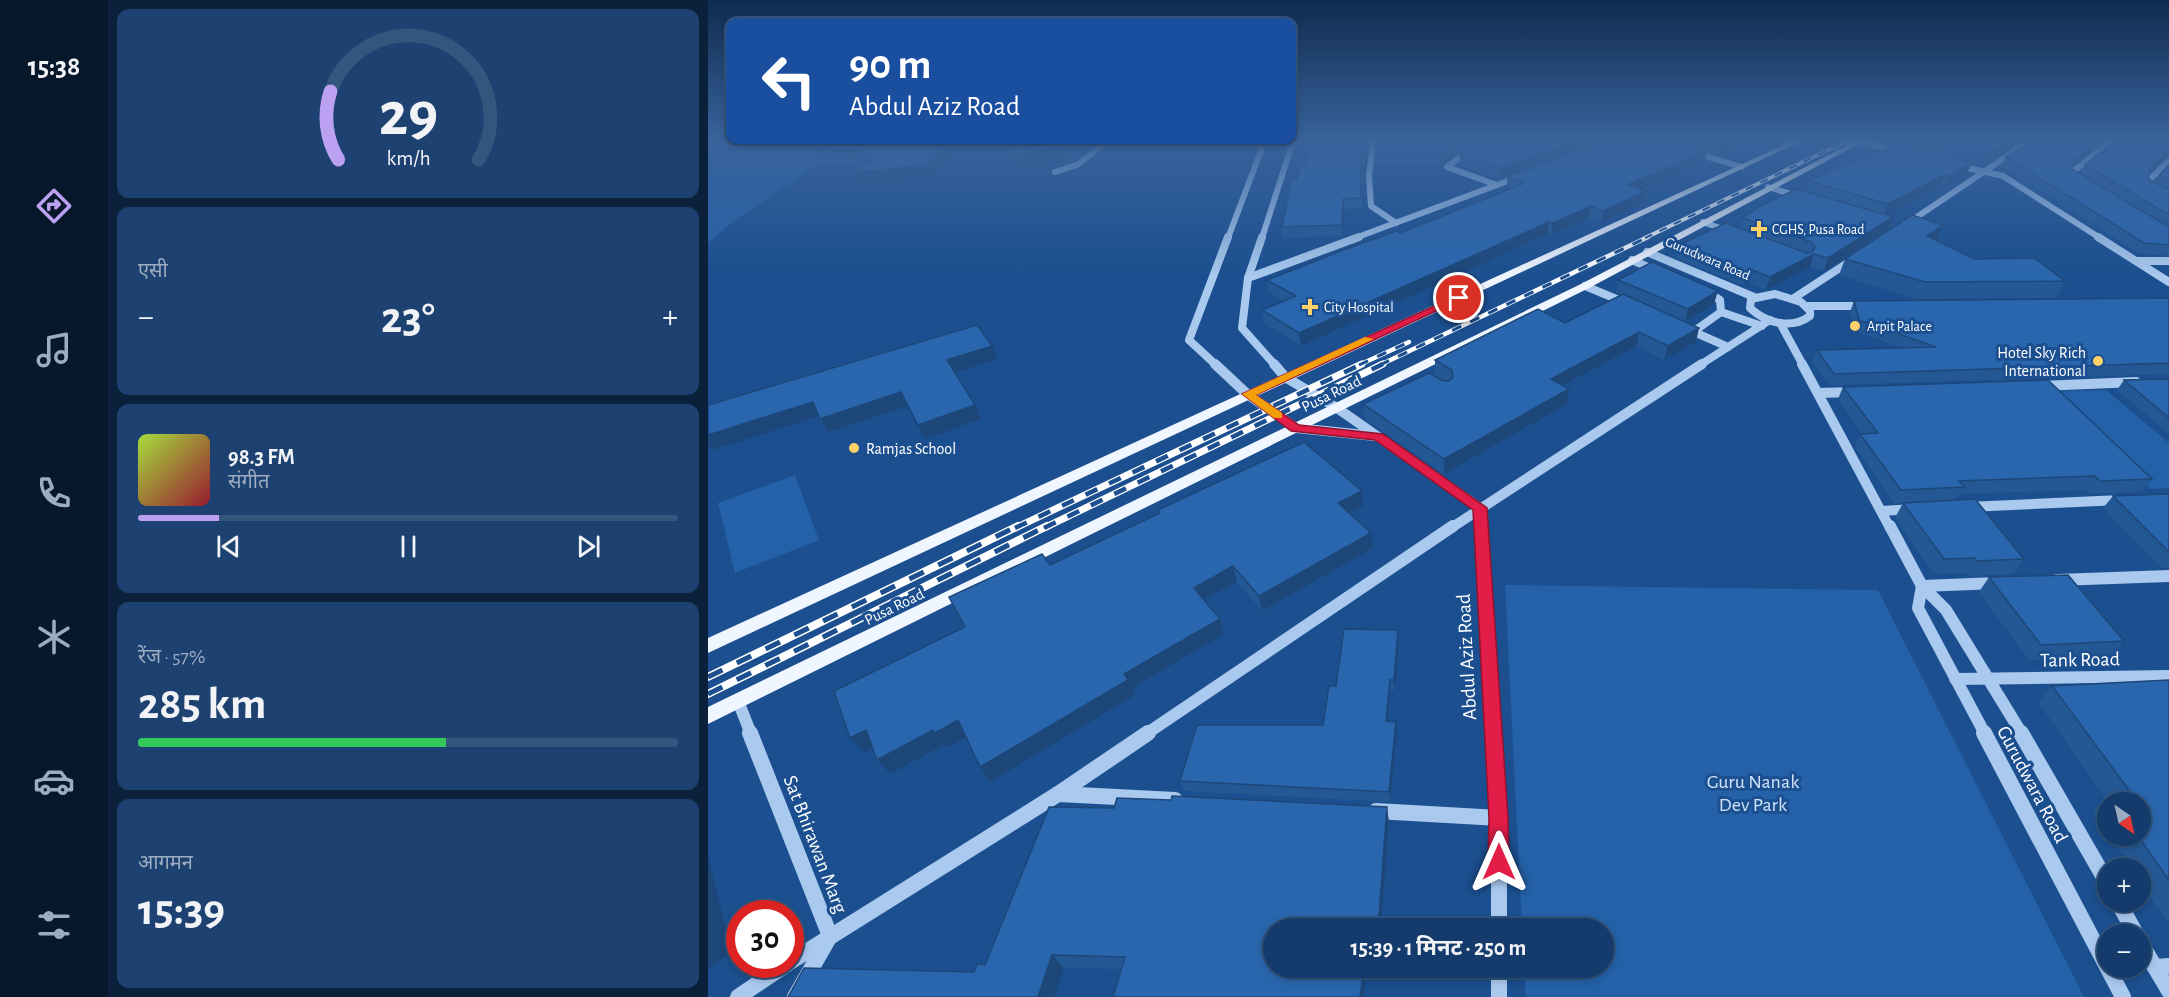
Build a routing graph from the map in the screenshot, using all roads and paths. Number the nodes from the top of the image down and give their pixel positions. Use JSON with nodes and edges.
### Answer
{"nodes":[{"id":1,"x":1248,"y":185,"type":"edge"},
{"id":2,"x":1281,"y":185,"type":"edge"},
{"id":3,"x":1370,"y":185,"type":"edge"},
{"id":4,"x":1497,"y":185,"type":"edge"},
{"id":5,"x":1704,"y":185,"type":"edge"},
{"id":6,"x":1773,"y":185,"type":"edge"},
{"id":7,"x":1965,"y":185,"type":"edge"},
{"id":8,"x":2016,"y":185,"type":"edge"},
{"id":9,"x":2148,"y":185,"type":"edge"},
{"id":10,"x":1768,"y":187,"type":"junction"},
{"id":11,"x":2169,"y":198,"type":"edge"},
{"id":12,"x":1812,"y":200,"type":"edge"},
{"id":13,"x":1703,"y":222,"type":"junction"},
{"id":14,"x":1396,"y":223,"type":"junction"},
{"id":15,"x":1737,"y":225,"type":"edge"},
{"id":16,"x":1902,"y":227,"type":"edge"},
{"id":17,"x":1727,"y":231,"type":"junction"},
{"id":18,"x":1738,"y":235,"type":"edge"},
{"id":19,"x":1647,"y":252,"type":"junction"},
{"id":20,"x":1863,"y":253,"type":"edge"},
{"id":21,"x":1632,"y":260,"type":"junction"},
{"id":22,"x":2137,"y":261,"type":"junction"},
{"id":23,"x":2169,"y":261,"type":"edge"},
{"id":24,"x":1650,"y":268,"type":"junction"},
{"id":25,"x":1640,"y":273,"type":"edge"},
{"id":26,"x":1671,"y":276,"type":"edge"},
{"id":27,"x":1248,"y":278,"type":"junction"},
{"id":28,"x":2169,"y":282,"type":"edge"},
{"id":29,"x":1692,"y":285,"type":"edge"},
{"id":30,"x":1585,"y":286,"type":"junction"},
{"id":31,"x":1611,"y":288,"type":"dead end"},
{"id":32,"x":1602,"y":293,"type":"junction"},
{"id":33,"x":1754,"y":297,"type":"junction"},
{"id":34,"x":1794,"y":298,"type":"junction"},
{"id":35,"x":1632,"y":306,"type":"edge"},
{"id":36,"x":1807,"y":306,"type":"junction"},
{"id":37,"x":1877,"y":306,"type":"edge"},
{"id":38,"x":1721,"y":312,"type":"junction"},
{"id":39,"x":1770,"y":323,"type":"junction"},
{"id":40,"x":1673,"y":324,"type":"edge"},
{"id":41,"x":1693,"y":332,"type":"junction"},
{"id":42,"x":1728,"y":347,"type":"junction"},
{"id":43,"x":1285,"y":377,"type":"junction"},
{"id":44,"x":2146,"y":382,"type":"edge"},
{"id":45,"x":2029,"y":386,"type":"edge"},
{"id":46,"x":1865,"y":392,"type":"edge"},
{"id":47,"x":1818,"y":393,"type":"junction"},
{"id":48,"x":1247,"y":394,"type":"junction"},
{"id":49,"x":1337,"y":408,"type":"junction"},
{"id":50,"x":1296,"y":428,"type":"junction"},
{"id":51,"x":1378,"y":437,"type":"junction"},
{"id":52,"x":2133,"y":500,"type":"edge"},
{"id":53,"x":1480,"y":508,"type":"junction"},
{"id":54,"x":1953,"y":508,"type":"edge"},
{"id":55,"x":1929,"y":509,"type":"edge"},
{"id":56,"x":1881,"y":511,"type":"junction"},
{"id":57,"x":2169,"y":576,"type":"edge"},
{"id":58,"x":2040,"y":581,"type":"edge"},
{"id":59,"x":2004,"y":583,"type":"edge"},
{"id":60,"x":1922,"y":586,"type":"junction"},
{"id":61,"x":708,"y":646,"type":"edge"},
{"id":62,"x":2169,"y":676,"type":"edge"},
{"id":63,"x":1955,"y":679,"type":"junction"},
{"id":64,"x":1991,"y":681,"type":"junction"},
{"id":65,"x":738,"y":701,"type":"junction"},
{"id":66,"x":708,"y":716,"type":"edge"},
{"id":67,"x":1058,"y":794,"type":"junction"},
{"id":68,"x":1189,"y":801,"type":"edge"},
{"id":69,"x":1356,"y":810,"type":"edge"},
{"id":70,"x":1498,"y":818,"type":"junction"},
{"id":71,"x":2097,"y":865,"type":"edge"},
{"id":72,"x":1499,"y":918,"type":"edge"},
{"id":73,"x":830,"y":936,"type":"junction"},
{"id":74,"x":804,"y":953,"type":"edge"},
{"id":75,"x":2151,"y":954,"type":"edge"},
{"id":76,"x":2162,"y":966,"type":"edge"},
{"id":77,"x":766,"y":978,"type":"edge"},
{"id":78,"x":1499,"y":978,"type":"edge"},
{"id":79,"x":2169,"y":992,"type":"edge"},
{"id":80,"x":738,"y":997,"type":"edge"},
{"id":81,"x":795,"y":997,"type":"edge"},
{"id":82,"x":1499,"y":997,"type":"edge"},
{"id":83,"x":2123,"y":997,"type":"edge"}],
"edges":[{"from":1,"to":48,"type":"street"},
{"from":2,"to":27,"type":"street"},
{"from":3,"to":14,"type":"street"},
{"from":4,"to":14,"type":"street"},
{"from":5,"to":43,"type":"main road","name":"Pusa Road"},
{"from":6,"to":10,"type":"main road","name":"Pusa Road"},
{"from":7,"to":16,"type":"street"},
{"from":8,"to":22,"type":"street"},
{"from":9,"to":11,"type":"street"},
{"from":10,"to":12,"type":"street"},
{"from":10,"to":13,"type":"main road","name":"Pusa Road"},
{"from":13,"to":17,"type":"street"},
{"from":13,"to":19,"type":"main road","name":"Pusa Road"},
{"from":14,"to":27,"type":"street"},
{"from":15,"to":17,"type":"street"},
{"from":17,"to":18,"type":"street"},
{"from":19,"to":21,"type":"main road","name":"Pusa Road"},
{"from":19,"to":33,"type":"street","name":"Gurudwara Road"},
{"from":20,"to":34,"type":"street"},
{"from":21,"to":24,"type":"street"},
{"from":21,"to":30,"type":"main road","name":"Pusa Road"},
{"from":22,"to":23,"type":"street"},
{"from":22,"to":28,"type":"street"},
{"from":24,"to":25,"type":"street"},
{"from":24,"to":26,"type":"street"},
{"from":27,"to":43,"type":"street"},
{"from":29,"to":38,"type":"street"},
{"from":30,"to":32,"type":"street"},
{"from":30,"to":49,"type":"main road","name":"Pusa Road"},
{"from":31,"to":32,"type":"street"},
{"from":32,"to":35,"type":"street"},
{"from":33,"to":34,"type":"street"},
{"from":33,"to":39,"type":"street"},
{"from":34,"to":36,"type":"street"},
{"from":36,"to":37,"type":"street"},
{"from":36,"to":39,"type":"street"},
{"from":38,"to":39,"type":"street"},
{"from":38,"to":41,"type":"street"},
{"from":39,"to":42,"type":"street"},
{"from":39,"to":47,"type":"street","name":"Gurudwara Road"},
{"from":40,"to":41,"type":"street"},
{"from":41,"to":42,"type":"street"},
{"from":42,"to":53,"type":"street"},
{"from":43,"to":48,"type":"main road","name":"Pusa Road"},
{"from":43,"to":49,"type":"street"},
{"from":44,"to":45,"type":"street"},
{"from":46,"to":47,"type":"street"},
{"from":47,"to":56,"type":"street","name":"Gurudwara Road"},
{"from":48,"to":50,"type":"street"},
{"from":48,"to":61,"type":"main road","name":"Pusa Road"},
{"from":49,"to":50,"type":"main road","name":"Pusa Road"},
{"from":49,"to":51,"type":"street"},
{"from":50,"to":51,"type":"street"},
{"from":50,"to":65,"type":"main road","name":"Pusa Road"},
{"from":51,"to":53,"type":"street"},
{"from":52,"to":54,"type":"street"},
{"from":53,"to":67,"type":"street"},
{"from":53,"to":70,"type":"street","name":"Abdul Aziz Road"},
{"from":55,"to":56,"type":"street"},
{"from":56,"to":60,"type":"street","name":"Gurudwara Road"},
{"from":57,"to":58,"type":"street"},
{"from":59,"to":60,"type":"street"},
{"from":60,"to":63,"type":"street","name":"Gurudwara Road"},
{"from":60,"to":64,"type":"street","name":"Gurudwara Road"},
{"from":62,"to":64,"type":"street","name":"Tank Road"},
{"from":63,"to":64,"type":"street","name":"Tank Road"},
{"from":63,"to":83,"type":"street","name":"Gurudwara Road"},
{"from":64,"to":71,"type":"street","name":"Gurudwara Road"},
{"from":65,"to":66,"type":"main road","name":"Pusa Road"},
{"from":65,"to":73,"type":"street","name":"Sat Bhirawan Marg"},
{"from":67,"to":68,"type":"street"},
{"from":67,"to":73,"type":"street"},
{"from":69,"to":70,"type":"street"},
{"from":70,"to":72,"type":"street","name":"Abdul Aziz Road"},
{"from":73,"to":74,"type":"street"},
{"from":73,"to":81,"type":"street","name":"Sat Bhirawan Marg"},
{"from":75,"to":76,"type":"street"},
{"from":76,"to":79,"type":"street"},
{"from":77,"to":80,"type":"street"},
{"from":78,"to":82,"type":"street"}]}
